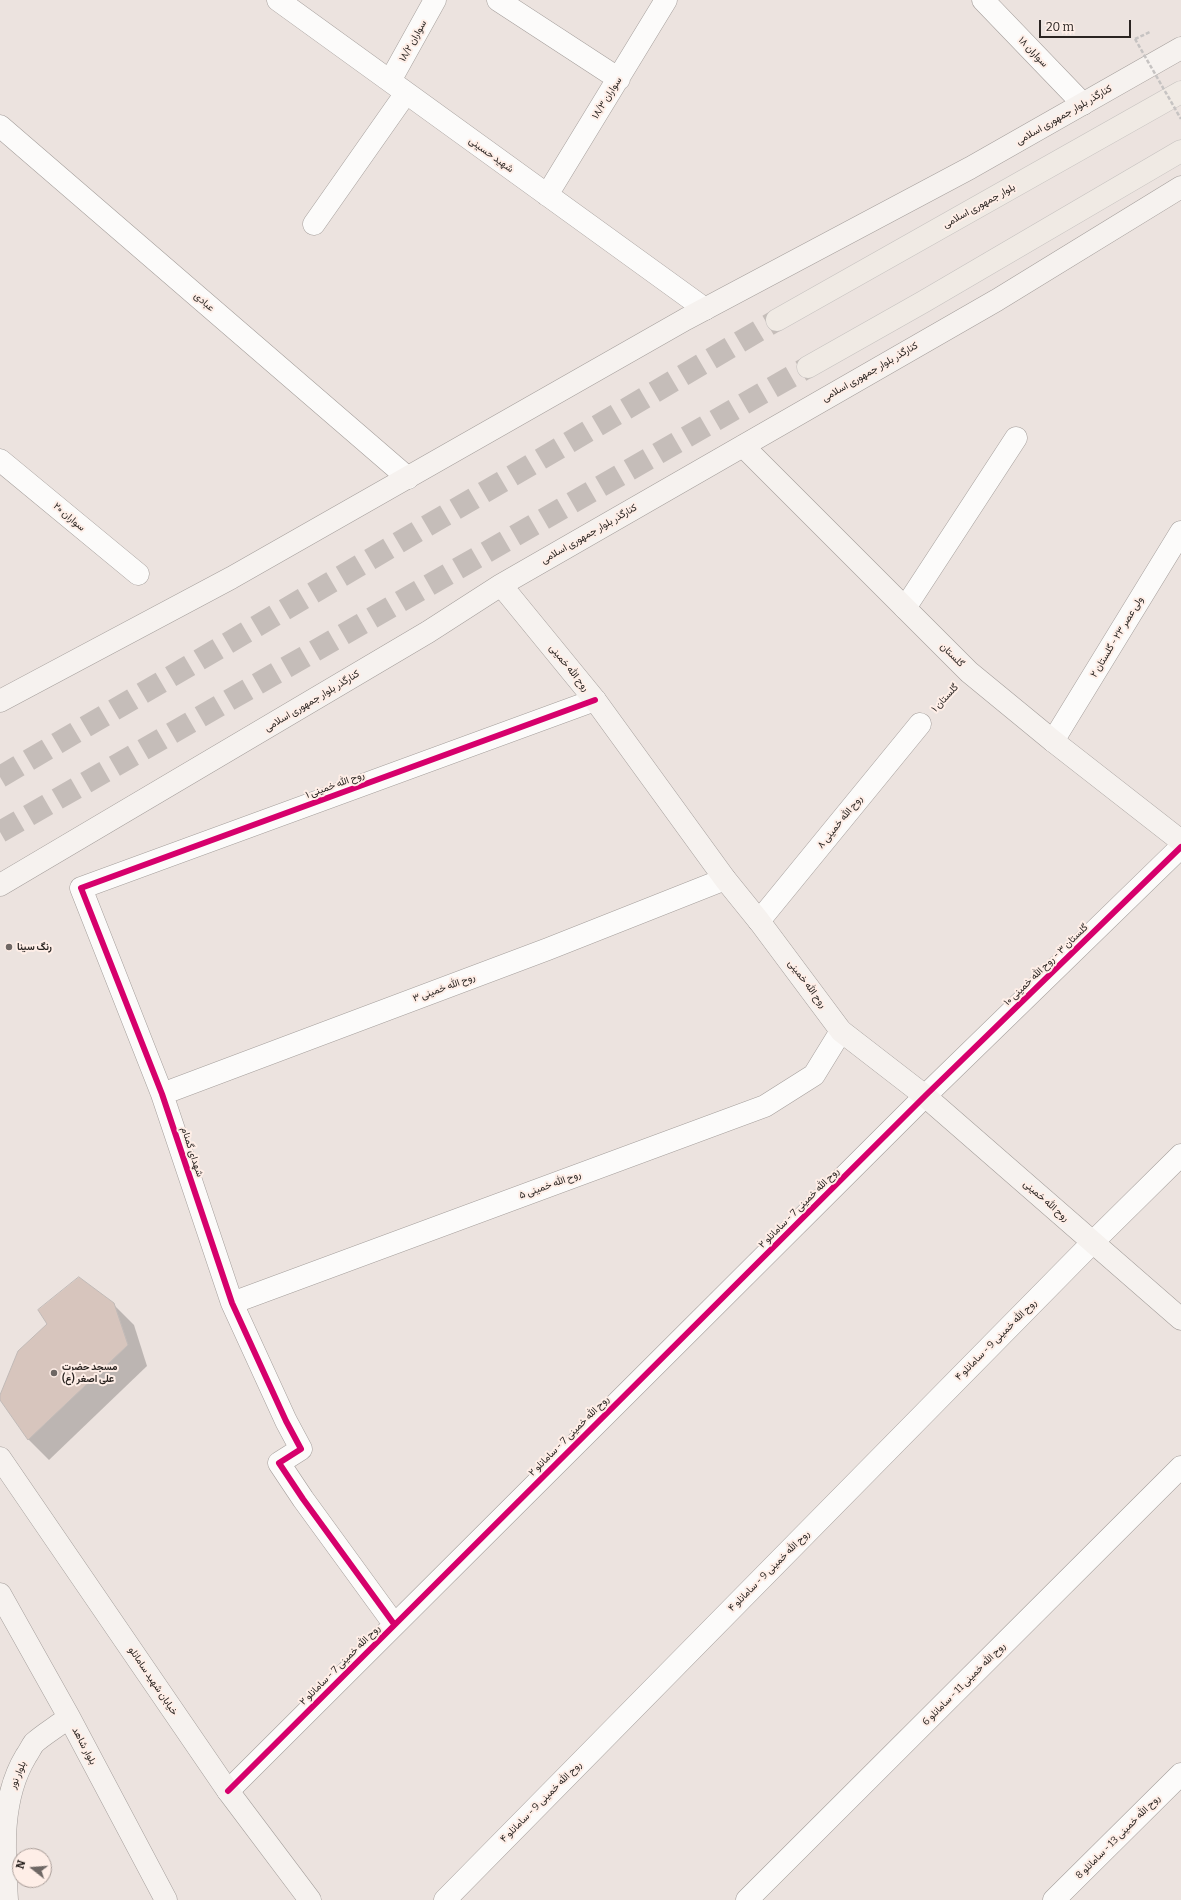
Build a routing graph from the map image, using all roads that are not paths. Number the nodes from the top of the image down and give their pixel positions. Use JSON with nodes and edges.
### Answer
{"nodes":[{"id":1,"x":278,"y":0,"type":"edge"},
{"id":2,"x":435,"y":0,"type":"edge"},
{"id":3,"x":498,"y":0,"type":"edge"},
{"id":4,"x":666,"y":0,"type":"edge"},
{"id":5,"x":983,"y":0,"type":"edge"},
{"id":6,"x":1181,"y":48,"type":"edge"},
{"id":7,"x":619,"y":79,"type":"junction"},
{"id":8,"x":398,"y":87,"type":"junction"},
{"id":9,"x":1181,"y":92,"type":"edge"},
{"id":10,"x":1083,"y":104,"type":"junction"},
{"id":11,"x":0,"y":126,"type":"edge"},
{"id":12,"x":1181,"y":151,"type":"edge"},
{"id":13,"x":1181,"y":187,"type":"edge"},
{"id":14,"x":547,"y":195,"type":"junction"},
{"id":15,"x":314,"y":224,"type":"dead end"},
{"id":16,"x":705,"y":309,"type":"junction"},
{"id":17,"x":777,"y":320,"type":"tunnel mouth"},
{"id":18,"x":808,"y":367,"type":"tunnel mouth"},
{"id":19,"x":1016,"y":438,"type":"dead end"},
{"id":20,"x":743,"y":446,"type":"junction"},
{"id":21,"x":0,"y":460,"type":"edge"},
{"id":22,"x":408,"y":478,"type":"junction"},
{"id":23,"x":1181,"y":532,"type":"edge"},
{"id":24,"x":138,"y":574,"type":"dead end"},
{"id":25,"x":501,"y":585,"type":"junction"},
{"id":26,"x":905,"y":608,"type":"junction"},
{"id":27,"x":595,"y":700,"type":"junction"},
{"id":28,"x":0,"y":701,"type":"edge"},
{"id":29,"x":920,"y":724,"type":"road end"},
{"id":30,"x":1054,"y":741,"type":"junction"},
{"id":31,"x":1181,"y":841,"type":"edge"},
{"id":32,"x":1181,"y":847,"type":"edge"},
{"id":33,"x":725,"y":879,"type":"junction"},
{"id":34,"x":0,"y":886,"type":"edge"},
{"id":35,"x":81,"y":888,"type":"joint"},
{"id":36,"x":759,"y":921,"type":"junction"},
{"id":37,"x":842,"y":1031,"type":"junction"},
{"id":38,"x":162,"y":1094,"type":"junction"},
{"id":39,"x":925,"y":1096,"type":"junction"},
{"id":40,"x":1181,"y":1155,"type":"edge"},
{"id":41,"x":1093,"y":1242,"type":"junction"},
{"id":42,"x":232,"y":1303,"type":"junction"},
{"id":43,"x":1181,"y":1319,"type":"edge"},
{"id":44,"x":0,"y":1458,"type":"edge"},
{"id":45,"x":1181,"y":1467,"type":"edge"},
{"id":46,"x":0,"y":1594,"type":"edge"},
{"id":47,"x":394,"y":1624,"type":"junction"},
{"id":48,"x":69,"y":1717,"type":"junction"},
{"id":49,"x":1181,"y":1774,"type":"edge"},
{"id":50,"x":228,"y":1791,"type":"junction"},
{"id":51,"x":290,"y":1874,"type":"junction"},
{"id":52,"x":8,"y":1900,"type":"edge"},
{"id":53,"x":166,"y":1900,"type":"edge"},
{"id":54,"x":293,"y":1900,"type":"edge"},
{"id":55,"x":310,"y":1900,"type":"edge"},
{"id":56,"x":445,"y":1900,"type":"edge"},
{"id":57,"x":747,"y":1900,"type":"edge"},
{"id":58,"x":1054,"y":1900,"type":"edge"}],
"edges":[{"from":1,"to":8,"type":"street","name":"شهید حسینی"},
{"from":2,"to":8,"type":"street","name":"سواران ۱۸/۲"},
{"from":3,"to":7,"type":"street"},
{"from":4,"to":7,"type":"street","name":"سواران ۱۸/۳"},
{"from":5,"to":10,"type":"street","name":"سواران ۱۸"},
{"from":6,"to":10,"type":"main road","name":"کنارگذر بلوار جمهوری اسلامی"},
{"from":7,"to":14,"type":"street","name":"سواران ۱۸/۳"},
{"from":8,"to":14,"type":"street","name":"شهید حسینی"},
{"from":8,"to":15,"type":"street","name":"سواران ۱۸/۲"},
{"from":9,"to":17,"type":"main road","name":"بلوار جمهوری اسلامی"},
{"from":10,"to":16,"type":"main road","name":"کنارگذر بلوار جمهوری اسلامی"},
{"from":11,"to":22,"type":"street","name":"عبادی"},
{"from":12,"to":18,"type":"main road"},
{"from":13,"to":20,"type":"main road","name":"کنارگذر بلوار جمهوری اسلامی"},
{"from":14,"to":16,"type":"street","name":"شهید حسینی"},
{"from":16,"to":22,"type":"main road","name":"کنارگذر بلوار جمهوری اسلامی"},
{"from":19,"to":26,"type":"street"},
{"from":20,"to":25,"type":"main road","name":"کنارگذر بلوار جمهوری اسلامی"},
{"from":20,"to":26,"type":"main road","name":"گلستان"},
{"from":21,"to":24,"type":"street","name":"سواران ۲۰"},
{"from":22,"to":28,"type":"main road","name":"کنارگذر بلوار جمهوری اسلامی"},
{"from":23,"to":30,"type":"street","name":"ولی عصر ۲۳ - گلستان ۲"},
{"from":25,"to":27,"type":"main road","name":"روح الله خمینی"},
{"from":25,"to":34,"type":"main road","name":"کنارگذر بلوار جمهوری اسلامی"},
{"from":26,"to":30,"type":"main road","name":"گلستان"},
{"from":27,"to":33,"type":"main road","name":"روح الله خمینی"},
{"from":27,"to":35,"type":"street","name":"روح الله خمینی ۱"},
{"from":29,"to":36,"type":"street","name":"روح الله خمینی ۸"},
{"from":30,"to":31,"type":"main road","name":"گلستان"},
{"from":32,"to":39,"type":"street","name":"گلستان ۳ - روح الله خمینی ۱۰"},
{"from":33,"to":36,"type":"main road","name":"روح الله خمینی"},
{"from":33,"to":38,"type":"street","name":"روح الله خمینی ۳"},
{"from":35,"to":38,"type":"street","name":"شهدای گمنام"},
{"from":36,"to":37,"type":"main road","name":"روح الله خمینی"},
{"from":37,"to":39,"type":"main road","name":"روح الله خمینی"},
{"from":37,"to":42,"type":"street","name":"روح الله خمینی ۵"},
{"from":38,"to":42,"type":"street","name":"شهدای گمنام"},
{"from":39,"to":41,"type":"main road","name":"روح الله خمینی"},
{"from":39,"to":47,"type":"street","name":"روح الله خمینی 7 - سامانلو ۲"},
{"from":40,"to":41,"type":"street","name":"روح الله خمینی 9 - سامانلو ۴"},
{"from":41,"to":43,"type":"main road","name":"روح الله خمینی"},
{"from":41,"to":56,"type":"street","name":"روح الله خمینی 9 - سامانلو ۴"},
{"from":42,"to":47,"type":"street","name":"شهدای گمنام"},
{"from":44,"to":50,"type":"main road","name":"خیابان شهید سامانلو"},
{"from":45,"to":57,"type":"street","name":"روح الله خمینی 11 - سامانلو 6"},
{"from":46,"to":48,"type":"main road","name":"بلوار شاهد"},
{"from":47,"to":50,"type":"street","name":"روح الله خمینی 7 - سامانلو ۲"},
{"from":48,"to":52,"type":"main road","name":"بلوار نور"},
{"from":48,"to":53,"type":"main road","name":"بلوار شاهد"},
{"from":49,"to":58,"type":"street","name":"روح الله خمینی 13 - سامانلو 8"},
{"from":50,"to":51,"type":"main road","name":"خیابان شهید سامانلو"},
{"from":51,"to":54,"type":"main road"},
{"from":51,"to":55,"type":"main road","name":"خیابان شهید سامانلو"}]}
